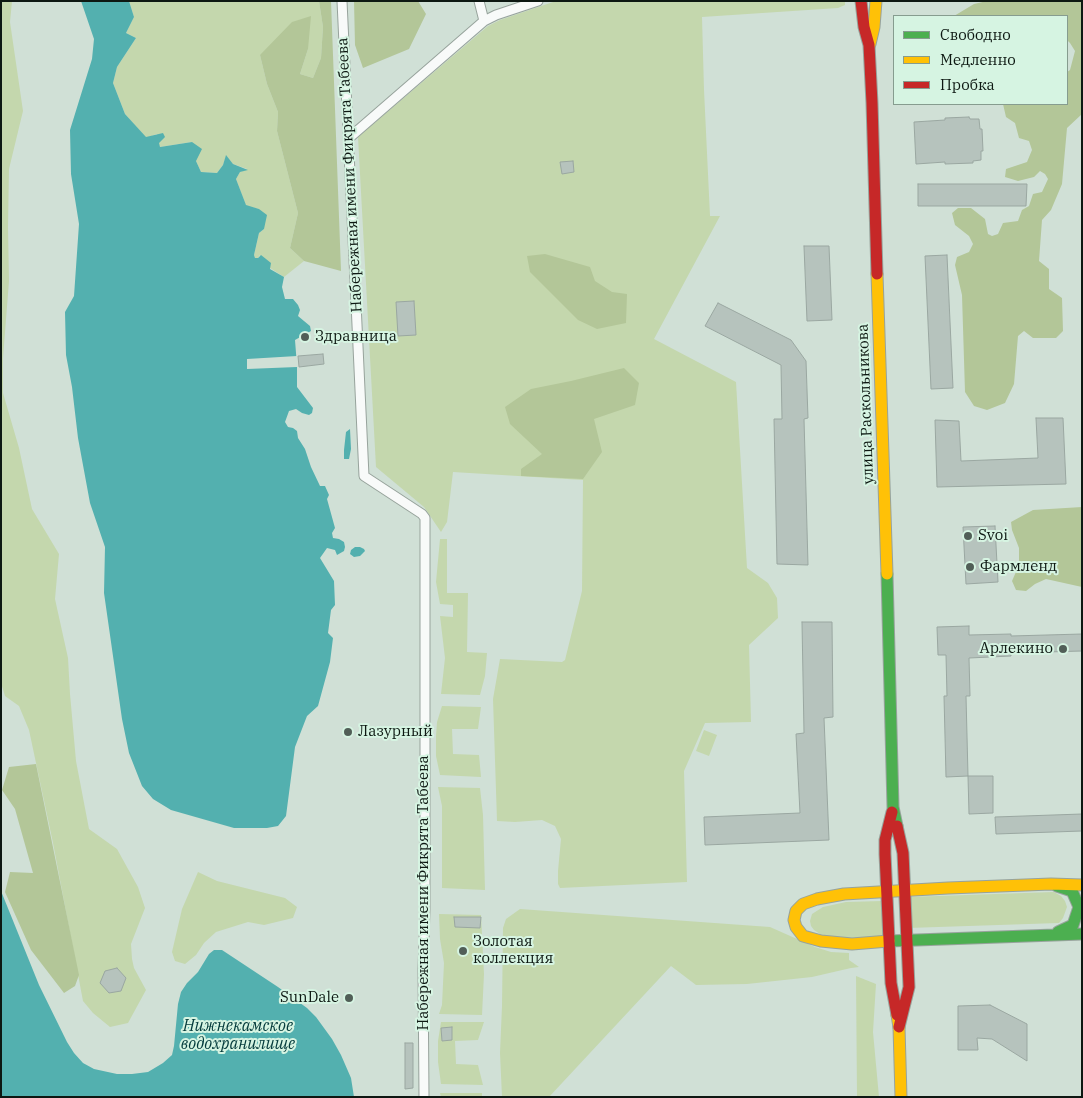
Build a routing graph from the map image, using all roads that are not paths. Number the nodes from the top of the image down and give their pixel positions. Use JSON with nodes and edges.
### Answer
{"nodes":[{"id":1,"x":342,"y":1,"type":"edge"},
{"id":2,"x":478,"y":1,"type":"edge"},
{"id":3,"x":538,"y":1,"type":"edge"},
{"id":4,"x":861,"y":1,"type":"edge"},
{"id":5,"x":876,"y":1,"type":"edge"},
{"id":6,"x":484,"y":21,"type":"junction"},
{"id":7,"x":869,"y":45,"type":"junction"},
{"id":8,"x":349,"y":138,"type":"junction"},
{"id":9,"x":893,"y":808,"type":"junction"},
{"id":10,"x":1051,"y":884,"type":"junction"},
{"id":11,"x":1082,"y":884,"type":"edge"},
{"id":12,"x":904,"y":890,"type":"junction"},
{"id":13,"x":887,"y":891,"type":"junction"},
{"id":14,"x":1082,"y":934,"type":"edge"},
{"id":15,"x":1051,"y":935,"type":"junction"},
{"id":16,"x":906,"y":940,"type":"junction"},
{"id":17,"x":888,"y":942,"type":"junction"},
{"id":18,"x":899,"y":1027,"type":"junction"},
{"id":19,"x":424,"y":1097,"type":"edge"},
{"id":20,"x":901,"y":1097,"type":"edge"}],
"edges":[{"from":1,"to":8,"type":"street","name":"Набережная имени Фикрята Табеева"},
{"from":2,"to":6,"type":"street"},
{"from":3,"to":6,"type":"street"},
{"from":4,"to":7,"type":"street","name":"улица Раскольникова"},
{"from":5,"to":7,"type":"street"},
{"from":6,"to":8,"type":"street"},
{"from":7,"to":9,"type":"street","name":"улица Раскольникова"},
{"from":8,"to":19,"type":"street","name":"Набережная имени Фикрята Табеева"},
{"from":9,"to":12,"type":"street","name":"улица Раскольникова"},
{"from":9,"to":13,"type":"street","name":"улица Раскольникова"},
{"from":10,"to":11,"type":"street"},
{"from":10,"to":12,"type":"street"},
{"from":10,"to":15,"type":"street"},
{"from":12,"to":13,"type":"street"},
{"from":12,"to":16,"type":"street","name":"улица Раскольникова"},
{"from":13,"to":17,"type":"street","name":"улица Раскольникова"},
{"from":13,"to":17,"type":"street"},
{"from":14,"to":15,"type":"street"},
{"from":15,"to":16,"type":"street"},
{"from":16,"to":17,"type":"street"},
{"from":16,"to":18,"type":"street","name":"улица Раскольникова"},
{"from":17,"to":18,"type":"street","name":"улица Раскольникова"},
{"from":18,"to":20,"type":"street","name":"улица Раскольникова"}]}
